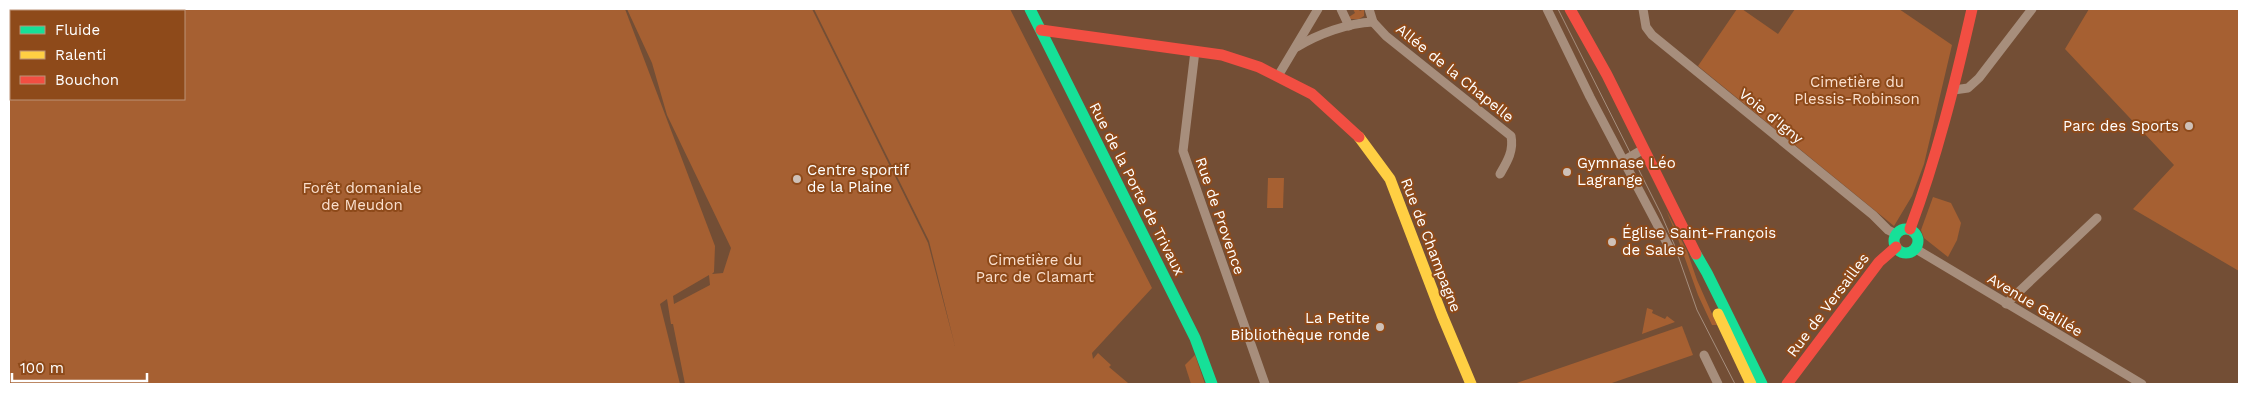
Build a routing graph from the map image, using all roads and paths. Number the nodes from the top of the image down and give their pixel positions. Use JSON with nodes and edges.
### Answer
{"nodes":[{"id":1,"x":1030,"y":9,"type":"edge"},
{"id":2,"x":1318,"y":9,"type":"edge"},
{"id":3,"x":1341,"y":9,"type":"edge"},
{"id":4,"x":1369,"y":9,"type":"edge"},
{"id":5,"x":1547,"y":9,"type":"edge"},
{"id":6,"x":1570,"y":9,"type":"edge"},
{"id":7,"x":1643,"y":9,"type":"edge"},
{"id":8,"x":1972,"y":9,"type":"edge"},
{"id":9,"x":2032,"y":9,"type":"edge"},
{"id":10,"x":1373,"y":22,"type":"junction"},
{"id":11,"x":1349,"y":26,"type":"junction"},
{"id":12,"x":1041,"y":30,"type":"junction"},
{"id":13,"x":1296,"y":47,"type":"junction"},
{"id":14,"x":1195,"y":51,"type":"junction"},
{"id":15,"x":1278,"y":76,"type":"junction"},
{"id":16,"x":1954,"y":90,"type":"junction"},
{"id":17,"x":1642,"y":150,"type":"junction"},
{"id":18,"x":1624,"y":160,"type":"junction"},
{"id":19,"x":1500,"y":174,"type":"dead end"},
{"id":20,"x":2097,"y":218,"type":"dead end"},
{"id":21,"x":1910,"y":229,"type":"junction"},
{"id":22,"x":1896,"y":234,"type":"junction"},
{"id":23,"x":1688,"y":242,"type":"junction"},
{"id":24,"x":1669,"y":247,"type":"dead end"},
{"id":25,"x":1896,"y":247,"type":"junction"},
{"id":26,"x":1916,"y":249,"type":"junction"},
{"id":27,"x":2006,"y":304,"type":"junction"},
{"id":28,"x":1704,"y":355,"type":"dead end"},
{"id":29,"x":1212,"y":384,"type":"edge"},
{"id":30,"x":1265,"y":384,"type":"edge"},
{"id":31,"x":1471,"y":384,"type":"edge"},
{"id":32,"x":1718,"y":384,"type":"edge"},
{"id":33,"x":1751,"y":384,"type":"edge"},
{"id":34,"x":1762,"y":384,"type":"edge"},
{"id":35,"x":1787,"y":384,"type":"edge"},
{"id":36,"x":2142,"y":384,"type":"edge"}],
"edges":[{"from":1,"to":12,"type":"street","name":"Rue de la Porte de Trivaux"},
{"from":2,"to":13,"type":"street"},
{"from":3,"to":11,"type":"street"},
{"from":4,"to":10,"type":"street"},
{"from":5,"to":18,"type":"street"},
{"from":6,"to":17,"type":"street"},
{"from":7,"to":22,"type":"street","name":"Voie d'Igny"},
{"from":8,"to":16,"type":"street"},
{"from":9,"to":16,"type":"street"},
{"from":10,"to":11,"type":"street"},
{"from":10,"to":19,"type":"street","name":"Allée de la Chapelle"},
{"from":11,"to":13,"type":"street"},
{"from":12,"to":14,"type":"street","name":"Rue de Champagne"},
{"from":12,"to":29,"type":"street","name":"Rue de la Porte de Trivaux"},
{"from":13,"to":15,"type":"street"},
{"from":14,"to":15,"type":"street","name":"Rue de Champagne"},
{"from":14,"to":30,"type":"street","name":"Rue de Provence"},
{"from":15,"to":31,"type":"street","name":"Rue de Champagne"},
{"from":16,"to":21,"type":"street"},
{"from":17,"to":18,"type":"street"},
{"from":17,"to":23,"type":"street"},
{"from":18,"to":24,"type":"street"},
{"from":20,"to":27,"type":"street"},
{"from":21,"to":22,"type":"street"},
{"from":21,"to":26,"type":"street"},
{"from":22,"to":25,"type":"street"},
{"from":23,"to":33,"type":"street"},
{"from":23,"to":34,"type":"street"},
{"from":25,"to":26,"type":"street"},
{"from":25,"to":35,"type":"street","name":"Rue de Versailles"},
{"from":26,"to":27,"type":"street","name":"Avenue Galilée"},
{"from":27,"to":36,"type":"street","name":"Avenue Galilée"},
{"from":28,"to":32,"type":"street"}]}
